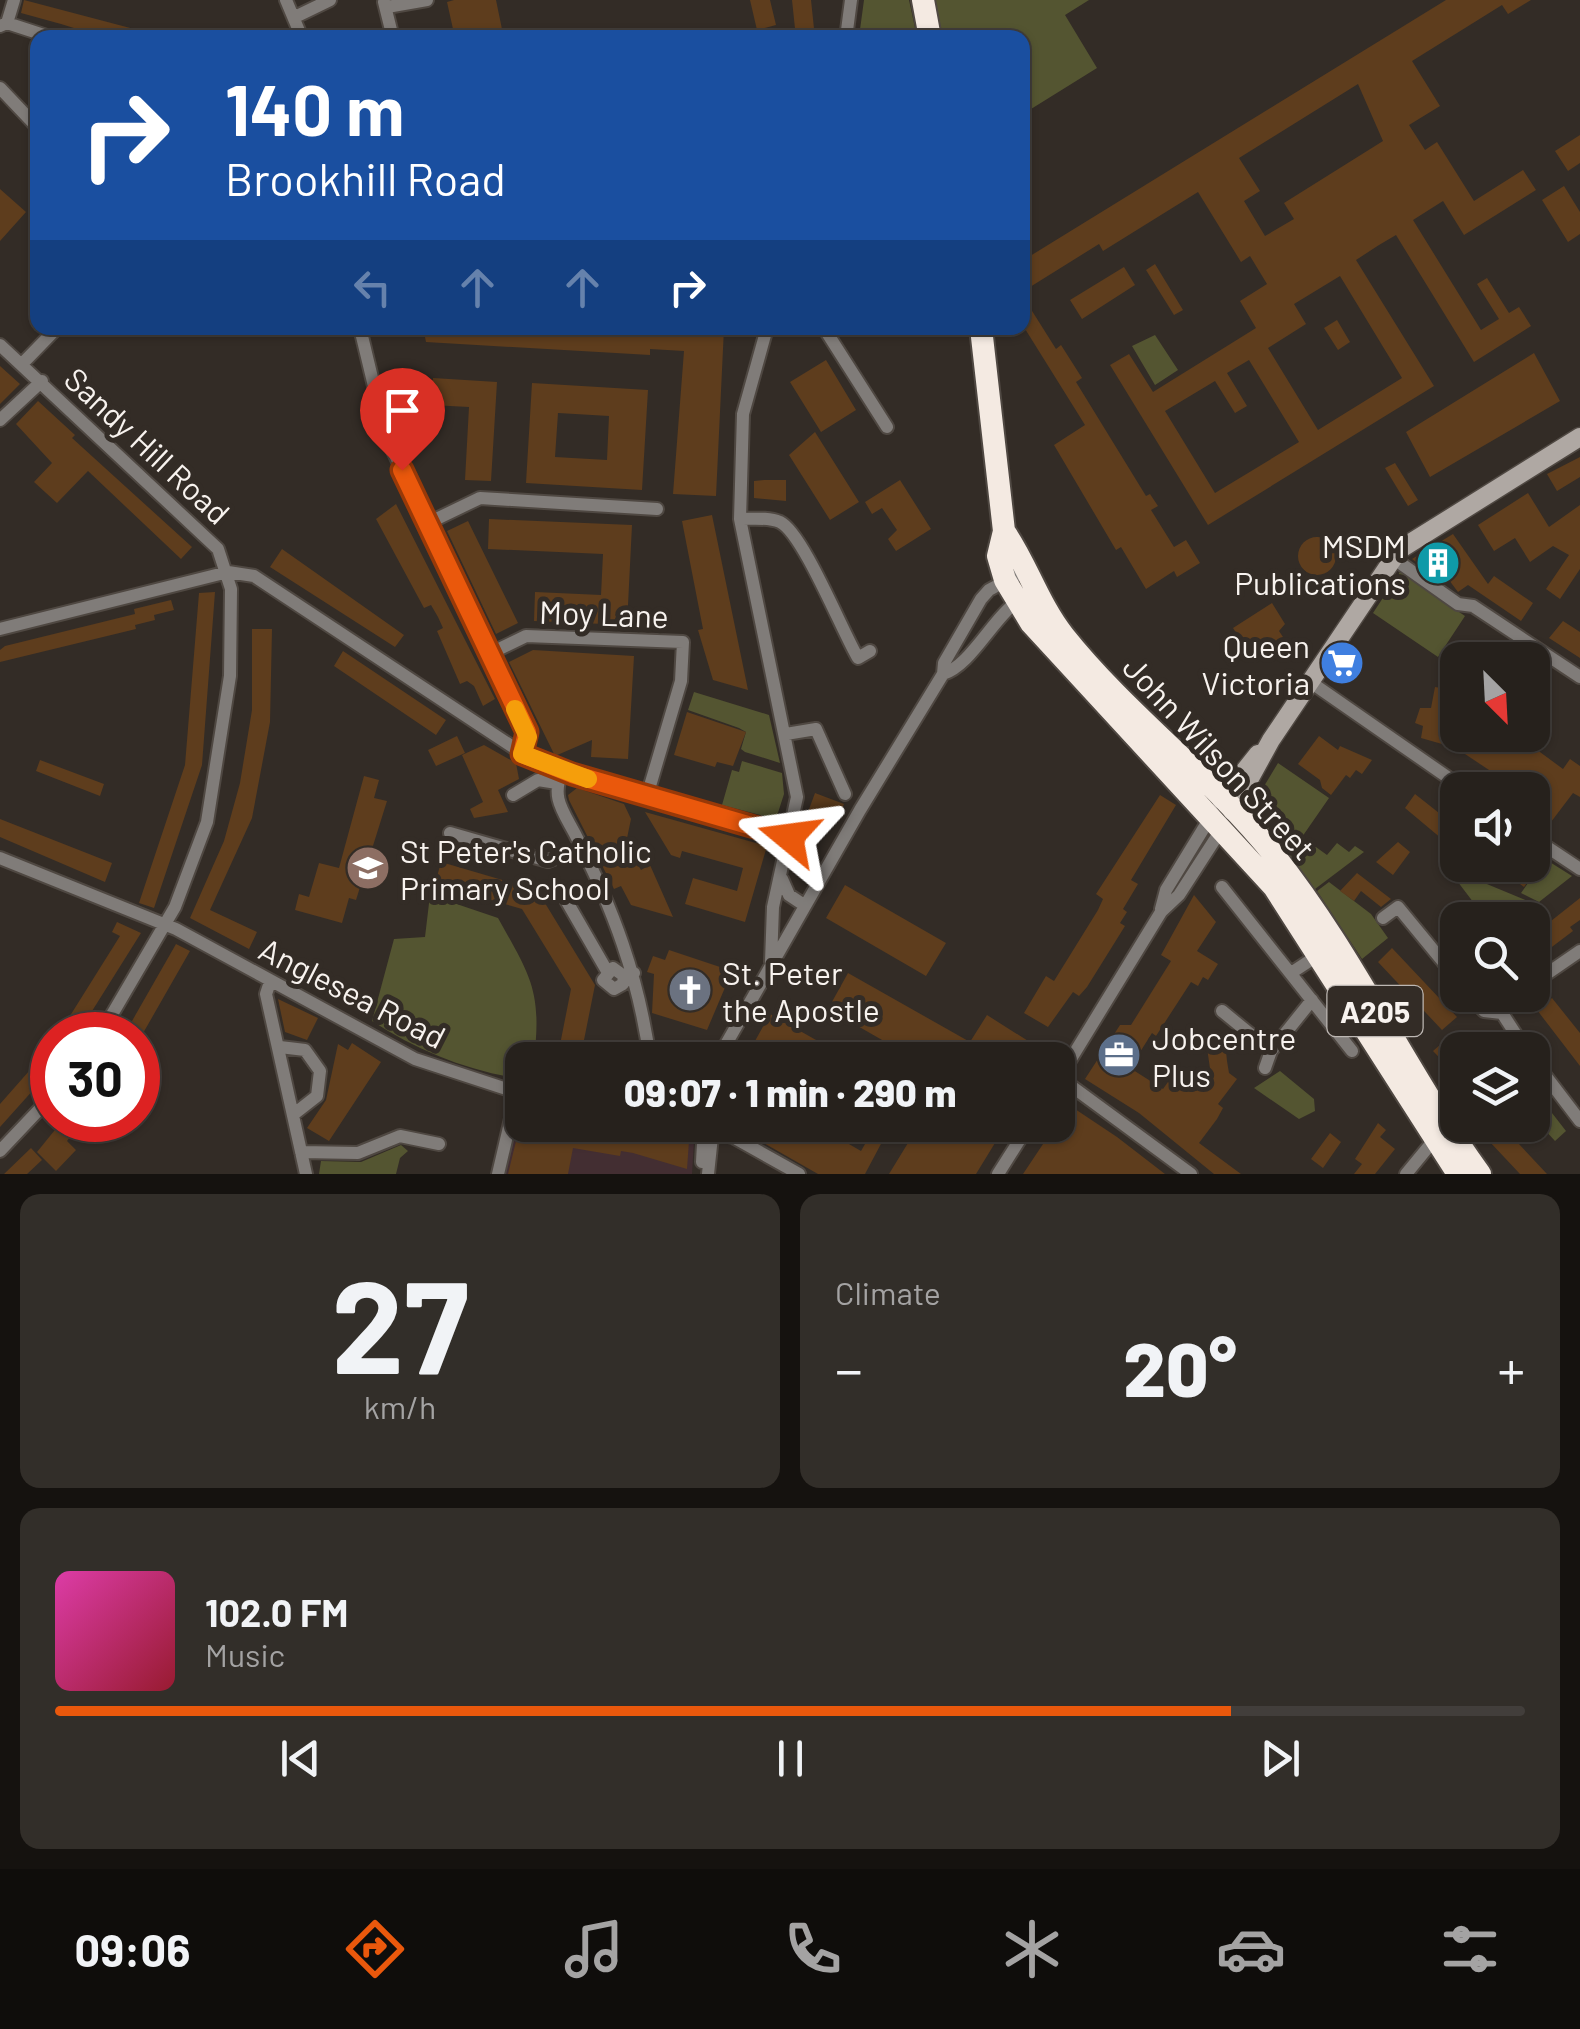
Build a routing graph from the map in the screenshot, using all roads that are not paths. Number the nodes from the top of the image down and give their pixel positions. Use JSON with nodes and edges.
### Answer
{"nodes":[{"id":1,"x":14,"y":0,"type":"edge"},
{"id":2,"x":286,"y":0,"type":"edge"},
{"id":3,"x":330,"y":0,"type":"edge"},
{"id":4,"x":427,"y":0,"type":"edge"},
{"id":5,"x":851,"y":0,"type":"edge"},
{"id":6,"x":923,"y":0,"type":"edge"},
{"id":7,"x":385,"y":4,"type":"edge"},
{"id":8,"x":295,"y":17,"type":"junction"},
{"id":9,"x":4,"y":25,"type":"edge"},
{"id":10,"x":299,"y":30,"type":"edge"},
{"id":11,"x":391,"y":30,"type":"edge"},
{"id":12,"x":847,"y":30,"type":"edge"},
{"id":13,"x":929,"y":30,"type":"edge"},
{"id":14,"x":30,"y":32,"type":"edge"},
{"id":15,"x":0,"y":88,"type":"edge"},
{"id":16,"x":30,"y":120,"type":"edge"},
{"id":17,"x":50,"y":335,"type":"edge"},
{"id":18,"x":362,"y":335,"type":"edge"},
{"id":19,"x":765,"y":335,"type":"edge"},
{"id":20,"x":828,"y":335,"type":"edge"},
{"id":21,"x":982,"y":335,"type":"edge"},
{"id":22,"x":0,"y":345,"type":"edge"},
{"id":23,"x":22,"y":364,"type":"junction"},
{"id":24,"x":42,"y":381,"type":"junction"},
{"id":25,"x":0,"y":420,"type":"edge"},
{"id":26,"x":887,"y":428,"type":"dead end"},
{"id":27,"x":1580,"y":437,"type":"edge"},
{"id":28,"x":657,"y":509,"type":"dead end"},
{"id":29,"x":740,"y":519,"type":"junction"},
{"id":30,"x":428,"y":523,"type":"junction"},
{"id":31,"x":1392,"y":558,"type":"junction"},
{"id":32,"x":228,"y":572,"type":"junction"},
{"id":33,"x":1020,"y":586,"type":"junction"},
{"id":34,"x":0,"y":630,"type":"edge"},
{"id":35,"x":870,"y":651,"type":"dead end"},
{"id":36,"x":489,"y":654,"type":"junction"},
{"id":37,"x":943,"y":674,"type":"junction"},
{"id":38,"x":1580,"y":678,"type":"edge"},
{"id":39,"x":1310,"y":681,"type":"junction"},
{"id":40,"x":786,"y":734,"type":"junction"},
{"id":41,"x":522,"y":754,"type":"junction"},
{"id":42,"x":1440,"y":772,"type":"edge"},
{"id":43,"x":560,"y":777,"type":"junction"},
{"id":44,"x":845,"y":794,"type":"dead end"},
{"id":45,"x":513,"y":795,"type":"dead end"},
{"id":46,"x":648,"y":796,"type":"junction"},
{"id":47,"x":1222,"y":814,"type":"junction"},
{"id":48,"x":450,"y":832,"type":"dead end"},
{"id":49,"x":789,"y":837,"type":"junction"},
{"id":50,"x":582,"y":848,"type":"junction"},
{"id":51,"x":1550,"y":849,"type":"edge"},
{"id":52,"x":0,"y":858,"type":"edge"},
{"id":53,"x":1580,"y":870,"type":"edge"},
{"id":54,"x":782,"y":879,"type":"junction"},
{"id":55,"x":1222,"y":886,"type":"dead end"},
{"id":56,"x":566,"y":900,"type":"dead end"},
{"id":57,"x":804,"y":905,"type":"junction"},
{"id":58,"x":1383,"y":918,"type":"dead end"},
{"id":59,"x":163,"y":926,"type":"junction"},
{"id":60,"x":1580,"y":952,"type":"edge"},
{"id":61,"x":1320,"y":954,"type":"junction"},
{"id":62,"x":1440,"y":958,"type":"edge"},
{"id":63,"x":771,"y":962,"type":"junction"},
{"id":64,"x":1550,"y":972,"type":"edge"},
{"id":65,"x":1291,"y":973,"type":"junction"},
{"id":66,"x":629,"y":975,"type":"junction"},
{"id":67,"x":270,"y":982,"type":"junction"},
{"id":68,"x":1312,"y":1000,"type":"junction"},
{"id":69,"x":113,"y":1012,"type":"edge"},
{"id":70,"x":1222,"y":1012,"type":"dead end"},
{"id":71,"x":1490,"y":1012,"type":"edge"},
{"id":72,"x":1502,"y":1014,"type":"joint"},
{"id":73,"x":1514,"y":1032,"type":"edge"},
{"id":74,"x":646,"y":1042,"type":"edge"},
{"id":75,"x":728,"y":1042,"type":"edge"},
{"id":76,"x":280,"y":1046,"type":"junction"},
{"id":77,"x":1075,"y":1051,"type":"edge"},
{"id":78,"x":1271,"y":1051,"type":"junction"},
{"id":79,"x":1352,"y":1051,"type":"dead end"},
{"id":80,"x":1265,"y":1068,"type":"dead end"},
{"id":81,"x":1550,"y":1081,"type":"edge"},
{"id":82,"x":505,"y":1089,"type":"edge"},
{"id":83,"x":1075,"y":1090,"type":"edge"},
{"id":84,"x":294,"y":1114,"type":"junction"},
{"id":85,"x":30,"y":1120,"type":"edge"},
{"id":86,"x":1580,"y":1120,"type":"edge"},
{"id":87,"x":1434,"y":1140,"type":"junction"},
{"id":88,"x":507,"y":1142,"type":"edge"},
{"id":89,"x":707,"y":1142,"type":"edge"},
{"id":90,"x":742,"y":1142,"type":"edge"},
{"id":91,"x":1018,"y":1142,"type":"edge"},
{"id":92,"x":439,"y":1144,"type":"dead end"},
{"id":93,"x":0,"y":1152,"type":"edge"},
{"id":94,"x":302,"y":1152,"type":"junction"},
{"id":95,"x":306,"y":1174,"type":"edge"},
{"id":96,"x":498,"y":1174,"type":"edge"},
{"id":97,"x":705,"y":1174,"type":"edge"},
{"id":98,"x":799,"y":1174,"type":"edge"},
{"id":99,"x":998,"y":1174,"type":"edge"},
{"id":100,"x":1191,"y":1174,"type":"edge"},
{"id":101,"x":1406,"y":1174,"type":"edge"},
{"id":102,"x":1458,"y":1174,"type":"edge"},
{"id":103,"x":1480,"y":1174,"type":"edge"}],
"edges":[{"from":1,"to":9,"type":"street"},
{"from":2,"to":8,"type":"street"},
{"from":3,"to":8,"type":"street"},
{"from":4,"to":7,"type":"street"},
{"from":5,"to":12,"type":"street"},
{"from":6,"to":13,"type":"highway"},
{"from":7,"to":11,"type":"street"},
{"from":8,"to":10,"type":"street"},
{"from":9,"to":14,"type":"street"},
{"from":15,"to":16,"type":"street"},
{"from":17,"to":23,"type":"street"},
{"from":18,"to":30,"type":"street"},
{"from":19,"to":29,"type":"street"},
{"from":20,"to":26,"type":"street"},
{"from":21,"to":33,"type":"highway"},
{"from":22,"to":23,"type":"street","name":"Sandy Hill Road"},
{"from":23,"to":24,"type":"street","name":"Sandy Hill Road"},
{"from":24,"to":25,"type":"street"},
{"from":24,"to":32,"type":"street","name":"Sandy Hill Road"},
{"from":27,"to":31,"type":"main road"},
{"from":28,"to":30,"type":"street"},
{"from":29,"to":35,"type":"street"},
{"from":29,"to":40,"type":"street"},
{"from":30,"to":36,"type":"street"},
{"from":31,"to":38,"type":"street"},
{"from":31,"to":39,"type":"main road"},
{"from":32,"to":34,"type":"street"},
{"from":32,"to":41,"type":"street","name":"Sandy Hill Road"},
{"from":32,"to":59,"type":"street"},
{"from":33,"to":37,"type":"street"},
{"from":33,"to":37,"type":"street"},
{"from":33,"to":47,"type":"highway","name":"John Wilson Street","number":"A205"},
{"from":36,"to":41,"type":"street"},
{"from":36,"to":46,"type":"street","name":"Moy Lane"},
{"from":37,"to":57,"type":"street"},
{"from":39,"to":42,"type":"street"},
{"from":39,"to":47,"type":"main road"},
{"from":40,"to":44,"type":"street"},
{"from":40,"to":49,"type":"street"},
{"from":41,"to":43,"type":"street","name":"Sandy Hill Road"},
{"from":43,"to":45,"type":"street"},
{"from":43,"to":46,"type":"street","name":"Sandy Hill Road"},
{"from":43,"to":50,"type":"street"},
{"from":46,"to":49,"type":"street","name":"Sandy Hill Road"},
{"from":47,"to":61,"type":"highway","name":"John Wilson Street","number":"A205"},
{"from":47,"to":77,"type":"street"},
{"from":47,"to":103,"type":"highway","name":"John Wilson Street","number":"A205"},
{"from":48,"to":50,"type":"street"},
{"from":49,"to":54,"type":"street"},
{"from":50,"to":66,"type":"street"},
{"from":51,"to":53,"type":"street"},
{"from":52,"to":59,"type":"street","name":"Anglesea Road"},
{"from":54,"to":57,"type":"street"},
{"from":54,"to":63,"type":"street"},
{"from":55,"to":65,"type":"street"},
{"from":56,"to":66,"type":"street"},
{"from":57,"to":63,"type":"street"},
{"from":58,"to":62,"type":"street"},
{"from":59,"to":67,"type":"street","name":"Anglesea Road"},
{"from":59,"to":69,"type":"street"},
{"from":60,"to":64,"type":"street"},
{"from":61,"to":65,"type":"street"},
{"from":61,"to":87,"type":"highway","name":"John Wilson Street","number":"A205"},
{"from":63,"to":75,"type":"street"},
{"from":65,"to":68,"type":"street"},
{"from":66,"to":74,"type":"street"},
{"from":67,"to":76,"type":"street"},
{"from":67,"to":82,"type":"street","name":"Anglesea Road"},
{"from":68,"to":78,"type":"street"},
{"from":68,"to":79,"type":"street"},
{"from":70,"to":78,"type":"street"},
{"from":71,"to":72,"type":"street"},
{"from":72,"to":73,"type":"street"},
{"from":76,"to":84,"type":"street"},
{"from":76,"to":84,"type":"street"},
{"from":78,"to":80,"type":"street"},
{"from":81,"to":86,"type":"street"},
{"from":83,"to":100,"type":"street"},
{"from":84,"to":94,"type":"street"},
{"from":85,"to":93,"type":"street"},
{"from":87,"to":101,"type":"street"},
{"from":87,"to":102,"type":"highway","name":"John Wilson Street","number":"A205"},
{"from":88,"to":96,"type":"street"},
{"from":89,"to":97,"type":"street"},
{"from":90,"to":98,"type":"street"},
{"from":91,"to":99,"type":"street"},
{"from":92,"to":94,"type":"street"},
{"from":94,"to":95,"type":"street"}]}
